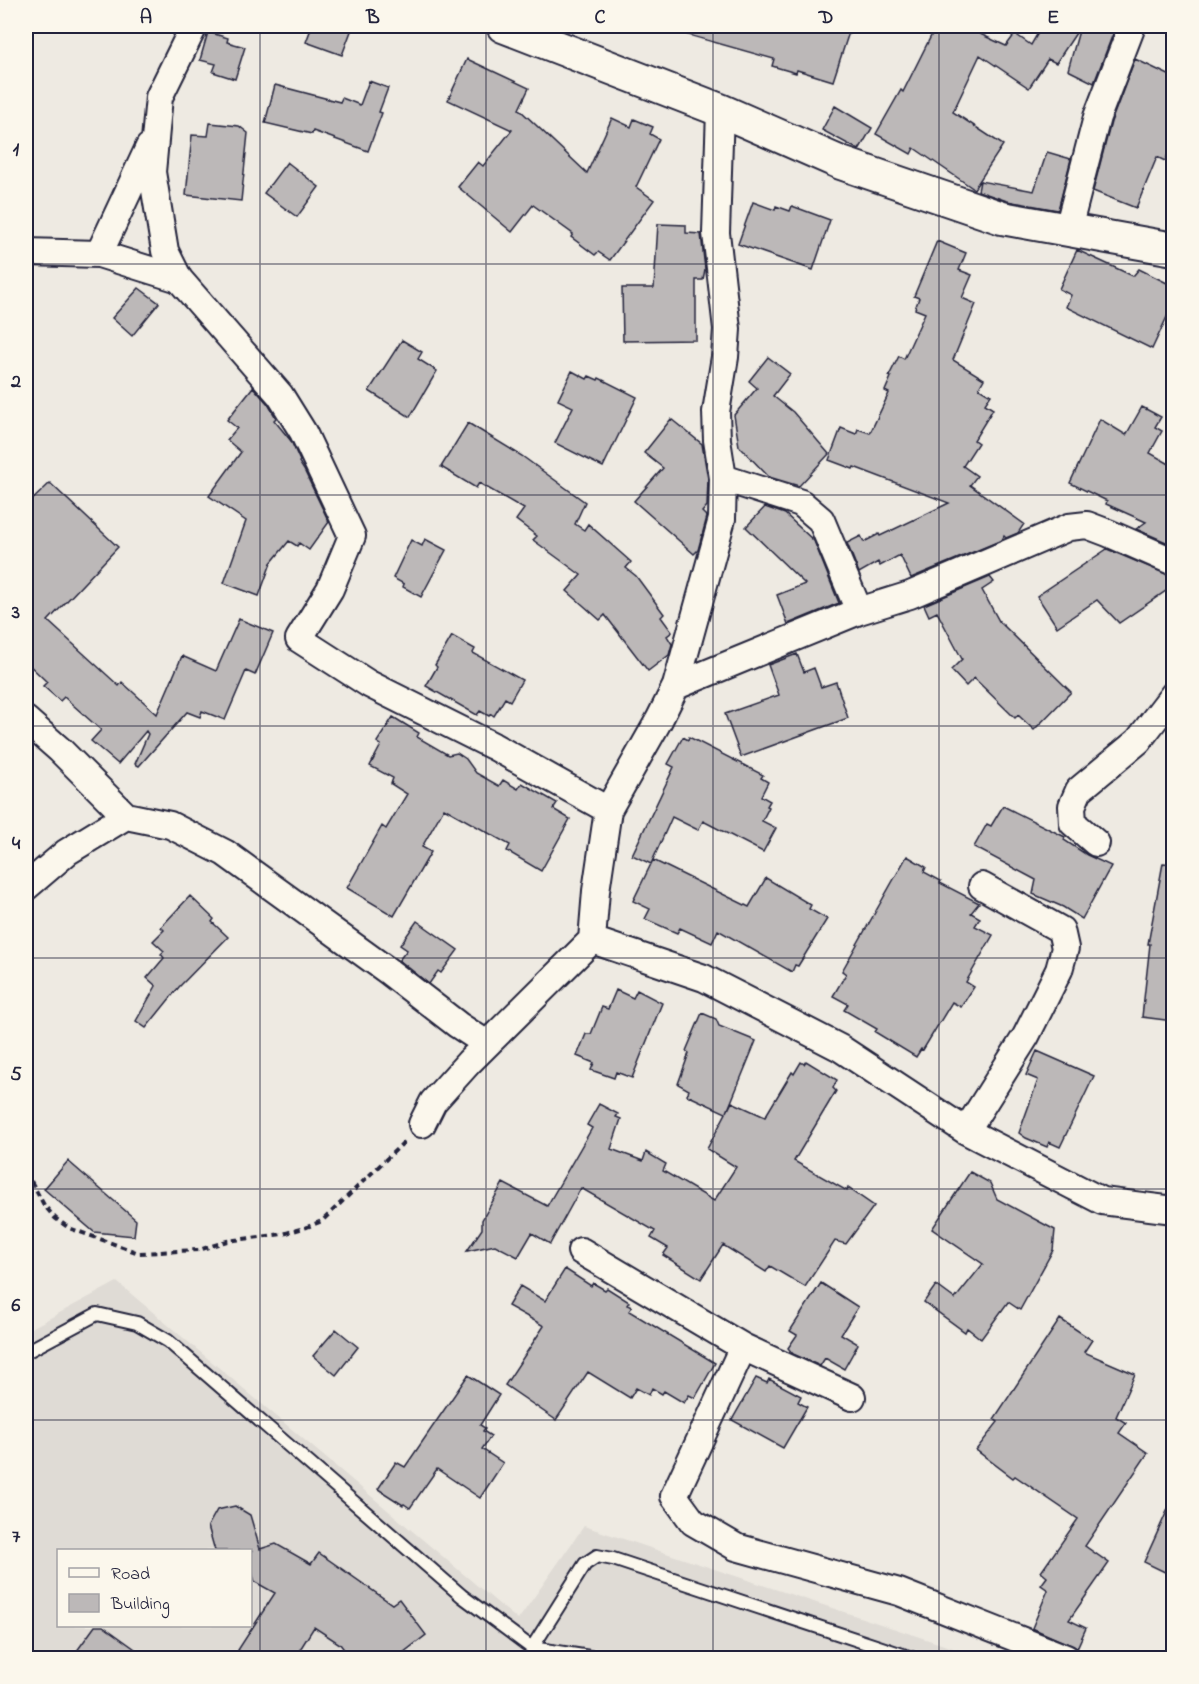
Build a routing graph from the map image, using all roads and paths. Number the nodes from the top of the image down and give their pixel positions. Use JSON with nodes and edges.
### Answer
{"nodes":[{"id":1,"x":194,"y":26,"type":"edge"},
{"id":2,"x":503,"y":26,"type":"edge"},
{"id":3,"x":1132,"y":26,"type":"edge"},
{"id":4,"x":549,"y":33,"type":"edge"},
{"id":5,"x":720,"y":110,"type":"junction"},
{"id":6,"x":156,"y":133,"type":"junction"},
{"id":7,"x":1068,"y":229,"type":"junction"},
{"id":8,"x":1173,"y":249,"type":"edge"},
{"id":9,"x":26,"y":252,"type":"edge"},
{"id":10,"x":99,"y":254,"type":"junction"},
{"id":11,"x":179,"y":279,"type":"junction"},
{"id":12,"x":723,"y":478,"type":"junction"},
{"id":13,"x":1173,"y":562,"type":"edge"},
{"id":14,"x":859,"y":611,"type":"junction"},
{"id":15,"x":676,"y":686,"type":"junction"},
{"id":16,"x":1173,"y":693,"type":"edge"},
{"id":17,"x":26,"y":720,"type":"edge"},
{"id":18,"x":608,"y":810,"type":"junction"},
{"id":19,"x":126,"y":816,"type":"junction"},
{"id":20,"x":1096,"y":843,"type":"dead end"},
{"id":21,"x":982,"y":886,"type":"dead end"},
{"id":22,"x":26,"y":887,"type":"edge"},
{"id":23,"x":592,"y":940,"type":"junction"},
{"id":24,"x":487,"y":1044,"type":"junction"},
{"id":25,"x":422,"y":1124,"type":"joint"},
{"id":26,"x":966,"y":1131,"type":"junction"},
{"id":27,"x":26,"y":1172,"type":"edge"},
{"id":28,"x":1173,"y":1210,"type":"edge"},
{"id":29,"x":581,"y":1251,"type":"dead end"},
{"id":30,"x":743,"y":1347,"type":"junction"},
{"id":31,"x":26,"y":1352,"type":"edge"},
{"id":32,"x":852,"y":1397,"type":"dead end"},
{"id":33,"x":532,"y":1648,"type":"junction"},
{"id":34,"x":596,"y":1659,"type":"edge"},
{"id":35,"x":912,"y":1659,"type":"edge"},
{"id":36,"x":1066,"y":1659,"type":"edge"}],
"edges":[{"from":1,"to":6,"type":"street"},
{"from":2,"to":4,"type":"street"},
{"from":3,"to":7,"type":"street"},
{"from":4,"to":5,"type":"street"},
{"from":5,"to":7,"type":"street"},
{"from":5,"to":12,"type":"street"},
{"from":6,"to":10,"type":"street"},
{"from":6,"to":11,"type":"street"},
{"from":7,"to":8,"type":"street"},
{"from":9,"to":10,"type":"street"},
{"from":10,"to":11,"type":"street"},
{"from":11,"to":18,"type":"street"},
{"from":12,"to":14,"type":"street"},
{"from":12,"to":15,"type":"street"},
{"from":13,"to":14,"type":"street"},
{"from":14,"to":15,"type":"street"},
{"from":15,"to":18,"type":"street"},
{"from":16,"to":20,"type":"street"},
{"from":17,"to":19,"type":"street"},
{"from":18,"to":23,"type":"street"},
{"from":19,"to":22,"type":"street"},
{"from":19,"to":24,"type":"street"},
{"from":21,"to":26,"type":"street"},
{"from":23,"to":24,"type":"street"},
{"from":23,"to":26,"type":"street"},
{"from":24,"to":25,"type":"street"},
{"from":25,"to":27,"type":"path"},
{"from":26,"to":28,"type":"street"},
{"from":29,"to":30,"type":"street"},
{"from":30,"to":32,"type":"street"},
{"from":30,"to":36,"type":"street"},
{"from":31,"to":33,"type":"lane"},
{"from":33,"to":34,"type":"lane"},
{"from":33,"to":35,"type":"lane"}]}
